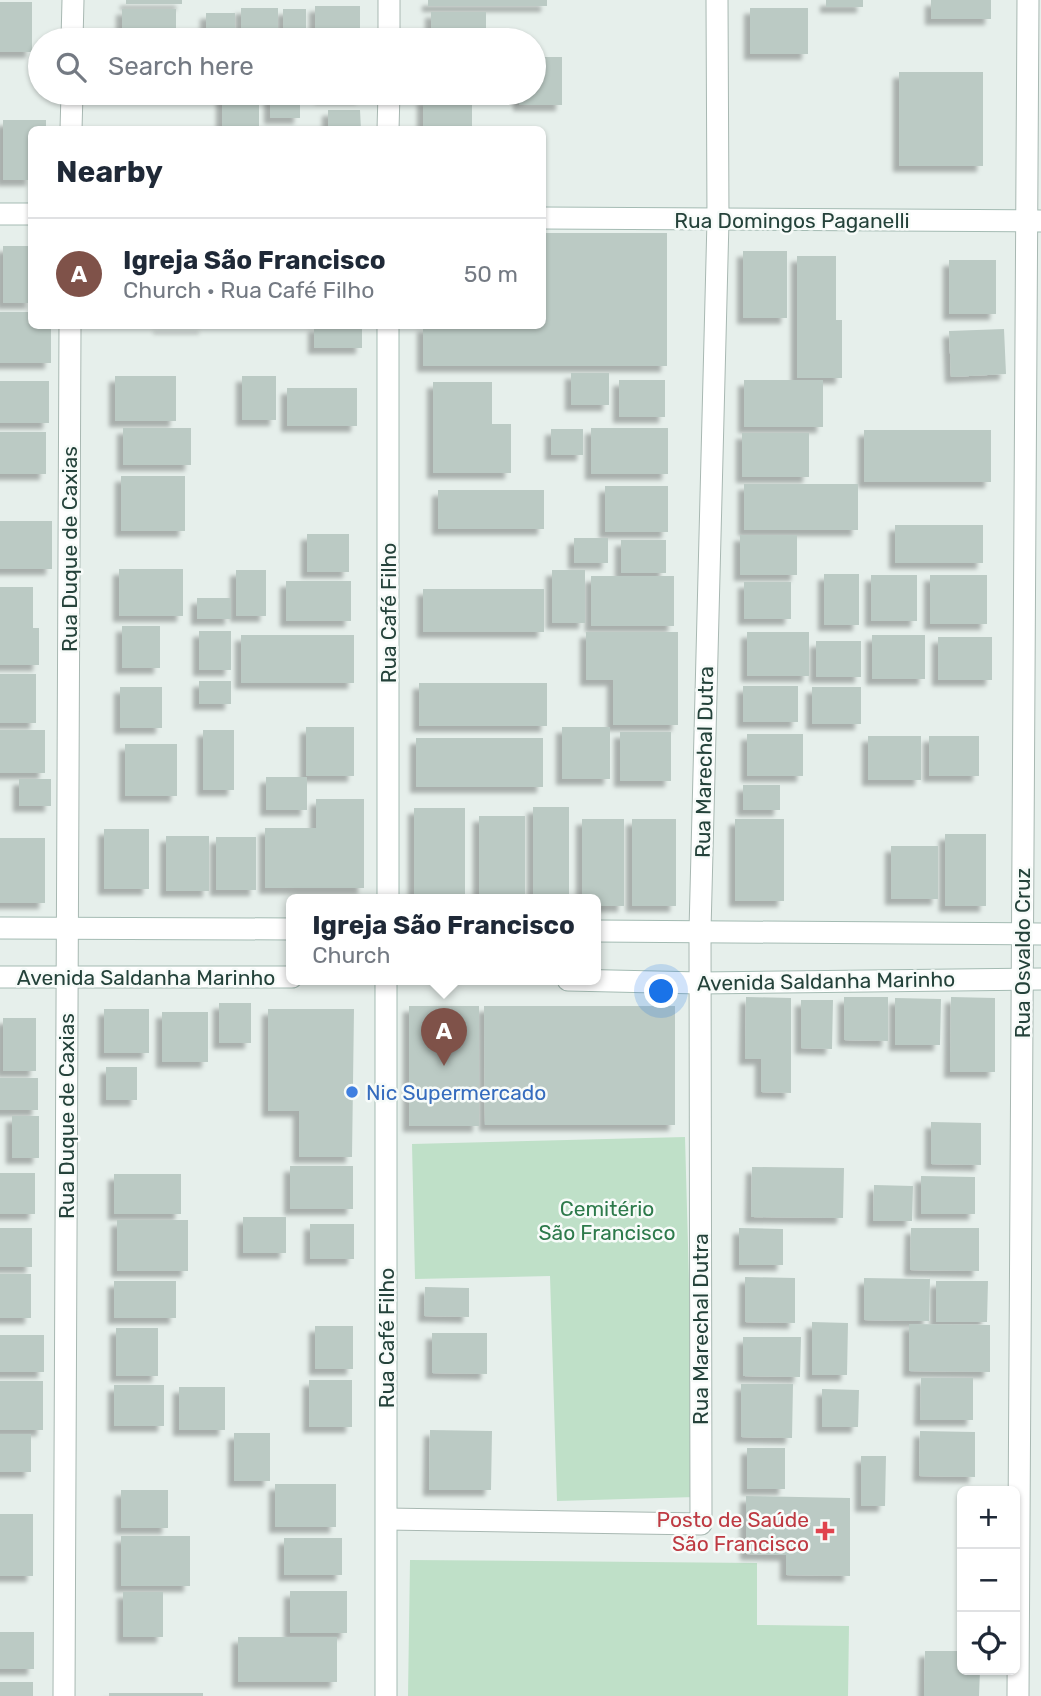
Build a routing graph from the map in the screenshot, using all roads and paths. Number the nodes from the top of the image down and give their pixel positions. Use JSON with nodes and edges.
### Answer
{"nodes":[{"id":1,"x":73,"y":0,"type":"edge"},
{"id":2,"x":389,"y":0,"type":"edge"},
{"id":3,"x":717,"y":0,"type":"edge"},
{"id":4,"x":1028,"y":0,"type":"edge"},
{"id":5,"x":72,"y":28,"type":"edge"},
{"id":6,"x":389,"y":28,"type":"edge"},
{"id":7,"x":72,"y":105,"type":"edge"},
{"id":8,"x":388,"y":105,"type":"edge"},
{"id":9,"x":71,"y":126,"type":"edge"},
{"id":10,"x":388,"y":126,"type":"edge"},
{"id":11,"x":0,"y":214,"type":"edge"},
{"id":12,"x":28,"y":214,"type":"edge"},
{"id":13,"x":546,"y":218,"type":"edge"},
{"id":14,"x":718,"y":220,"type":"junction"},
{"id":15,"x":1034,"y":221,"type":"edge"},
{"id":16,"x":70,"y":329,"type":"edge"},
{"id":17,"x":388,"y":329,"type":"edge"},
{"id":18,"x":387,"y":894,"type":"edge"},
{"id":19,"x":0,"y":928,"type":"edge"},
{"id":20,"x":67,"y":928,"type":"junction"},
{"id":21,"x":286,"y":929,"type":"edge"},
{"id":22,"x":601,"y":931,"type":"edge"},
{"id":23,"x":700,"y":931,"type":"junction"},
{"id":24,"x":1032,"y":934,"type":"edge"},
{"id":25,"x":0,"y":977,"type":"edge"},
{"id":26,"x":286,"y":977,"type":"edge"},
{"id":27,"x":66,"y":978,"type":"junction"},
{"id":28,"x":1032,"y":979,"type":"edge"},
{"id":29,"x":601,"y":981,"type":"edge"},
{"id":30,"x":699,"y":983,"type":"junction"},
{"id":31,"x":386,"y":985,"type":"edge"},
{"id":32,"x":387,"y":1519,"type":"junction"},
{"id":33,"x":64,"y":1696,"type":"edge"},
{"id":34,"x":387,"y":1696,"type":"edge"},
{"id":35,"x":1017,"y":1696,"type":"edge"}],
"edges":[{"from":1,"to":5,"type":"street"},
{"from":2,"to":6,"type":"street"},
{"from":3,"to":14,"type":"street","name":"Rua Marechal Dutra"},
{"from":4,"to":15,"type":"street","name":"Rua Osvaldo Cruz"},
{"from":7,"to":9,"type":"street"},
{"from":8,"to":10,"type":"street"},
{"from":11,"to":12,"type":"street"},
{"from":13,"to":14,"type":"street","name":"Rua Domingos Paganelli"},
{"from":14,"to":15,"type":"street","name":"Rua Domingos Paganelli"},
{"from":14,"to":23,"type":"street","name":"Rua Marechal Dutra"},
{"from":15,"to":24,"type":"street","name":"Rua Osvaldo Cruz"},
{"from":16,"to":20,"type":"street","name":"Rua Duque de Caxias"},
{"from":17,"to":18,"type":"street","name":"Rua Café Filho"},
{"from":19,"to":20,"type":"street"},
{"from":20,"to":21,"type":"street"},
{"from":20,"to":27,"type":"street","name":"Rua Duque de Caxias"},
{"from":22,"to":23,"type":"street"},
{"from":23,"to":24,"type":"street"},
{"from":23,"to":30,"type":"street","name":"Rua Marechal Dutra"},
{"from":24,"to":28,"type":"street","name":"Rua Osvaldo Cruz"},
{"from":25,"to":27,"type":"street","name":"Avenida Saldanha Marinho"},
{"from":26,"to":27,"type":"street","name":"Avenida Saldanha Marinho"},
{"from":27,"to":33,"type":"street","name":"Rua Duque de Caxias"},
{"from":28,"to":30,"type":"street","name":"Avenida Saldanha Marinho"},
{"from":28,"to":35,"type":"street","name":"Rua Osvaldo Cruz"},
{"from":29,"to":30,"type":"street","name":"Avenida Saldanha Marinho"},
{"from":30,"to":32,"type":"street","name":"Rua Marechal Dutra"},
{"from":31,"to":32,"type":"street","name":"Rua Café Filho"},
{"from":32,"to":34,"type":"street","name":"Rua Café Filho"}]}
